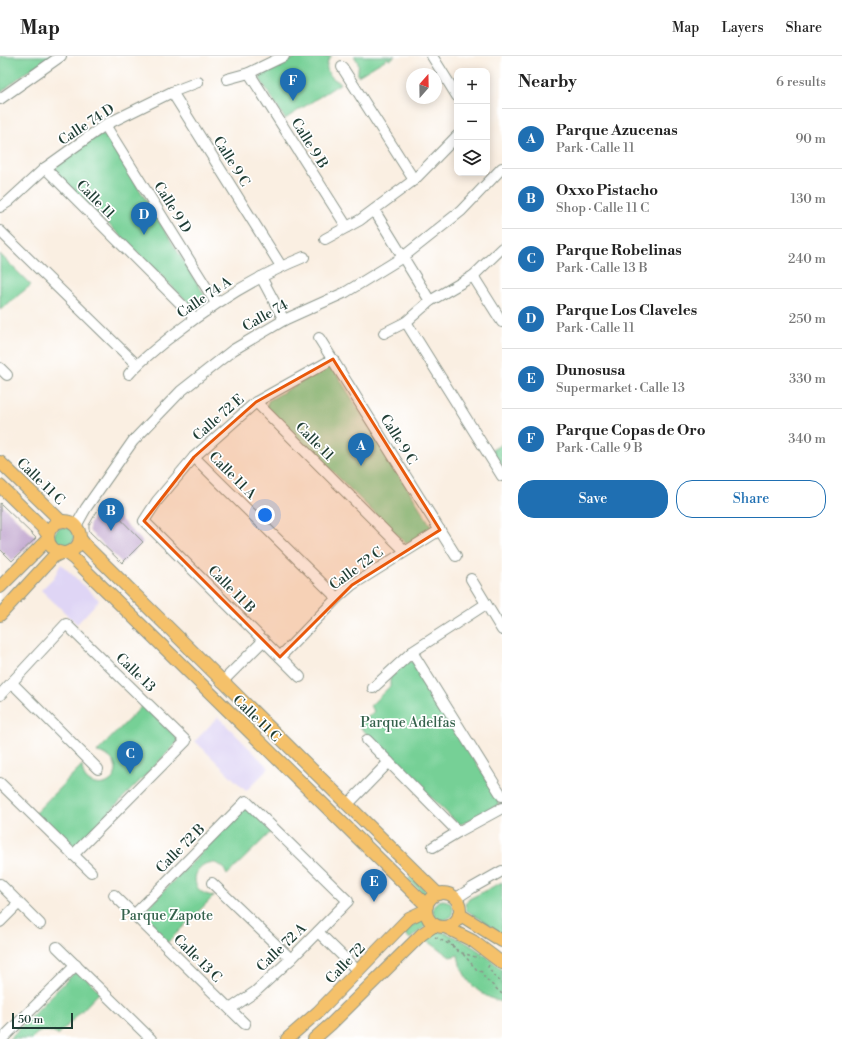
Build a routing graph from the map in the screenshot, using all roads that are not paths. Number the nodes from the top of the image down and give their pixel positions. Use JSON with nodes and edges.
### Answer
{"nodes":[{"id":1,"x":61,"y":56,"type":"edge"},
{"id":2,"x":284,"y":56,"type":"edge"},
{"id":3,"x":432,"y":56,"type":"edge"},
{"id":4,"x":342,"y":67,"type":"dead end"},
{"id":5,"x":249,"y":73,"type":"junction"},
{"id":6,"x":227,"y":79,"type":"dead end"},
{"id":7,"x":198,"y":82,"type":"dead end"},
{"id":8,"x":454,"y":91,"type":"edge"},
{"id":9,"x":172,"y":92,"type":"junction"},
{"id":10,"x":0,"y":99,"type":"edge"},
{"id":11,"x":105,"y":125,"type":"junction"},
{"id":12,"x":454,"y":139,"type":"edge"},
{"id":13,"x":45,"y":168,"type":"junction"},
{"id":14,"x":502,"y":168,"type":"edge"},
{"id":15,"x":414,"y":180,"type":"junction"},
{"id":16,"x":0,"y":207,"type":"edge"},
{"id":17,"x":374,"y":210,"type":"junction"},
{"id":18,"x":347,"y":227,"type":"junction"},
{"id":19,"x":0,"y":231,"type":"edge"},
{"id":20,"x":325,"y":239,"type":"dead end"},
{"id":21,"x":502,"y":248,"type":"edge"},
{"id":22,"x":403,"y":256,"type":"junction"},
{"id":23,"x":304,"y":257,"type":"dead end"},
{"id":24,"x":281,"y":266,"type":"junction"},
{"id":25,"x":472,"y":276,"type":"junction"},
{"id":26,"x":261,"y":277,"type":"junction"},
{"id":27,"x":430,"y":301,"type":"junction"},
{"id":28,"x":216,"y":303,"type":"junction"},
{"id":29,"x":195,"y":318,"type":"junction"},
{"id":30,"x":284,"y":320,"type":"junction"},
{"id":31,"x":406,"y":322,"type":"junction"},
{"id":32,"x":502,"y":322,"type":"edge"},
{"id":33,"x":384,"y":333,"type":"dead end"},
{"id":34,"x":320,"y":338,"type":"dead end"},
{"id":35,"x":333,"y":359,"type":"junction"},
{"id":36,"x":137,"y":365,"type":"junction"},
{"id":37,"x":129,"y":374,"type":"dead end"},
{"id":38,"x":256,"y":402,"type":"junction"},
{"id":39,"x":194,"y":457,"type":"junction"},
{"id":40,"x":0,"y":462,"type":"edge"},
{"id":41,"x":502,"y":476,"type":"edge"},
{"id":42,"x":0,"y":486,"type":"edge"},
{"id":43,"x":61,"y":521,"type":"junction"},
{"id":44,"x":144,"y":521,"type":"joint"},
{"id":45,"x":76,"y":526,"type":"junction"},
{"id":46,"x":440,"y":530,"type":"junction"},
{"id":47,"x":48,"y":537,"type":"junction"},
{"id":48,"x":80,"y":538,"type":"junction"},
{"id":49,"x":406,"y":551,"type":"junction"},
{"id":50,"x":63,"y":553,"type":"junction"},
{"id":51,"x":456,"y":556,"type":"dead end"},
{"id":52,"x":31,"y":557,"type":"junction"},
{"id":53,"x":42,"y":569,"type":"junction"},
{"id":54,"x":109,"y":570,"type":"junction"},
{"id":55,"x":471,"y":579,"type":"dead end"},
{"id":56,"x":96,"y":580,"type":"junction"},
{"id":57,"x":0,"y":587,"type":"edge"},
{"id":58,"x":337,"y":598,"type":"junction"},
{"id":59,"x":13,"y":600,"type":"junction"},
{"id":60,"x":486,"y":604,"type":"junction"},
{"id":61,"x":0,"y":615,"type":"edge"},
{"id":62,"x":502,"y":630,"type":"edge"},
{"id":63,"x":264,"y":640,"type":"junction"},
{"id":64,"x":412,"y":652,"type":"junction"},
{"id":65,"x":280,"y":657,"type":"junction"},
{"id":66,"x":300,"y":676,"type":"dead end"},
{"id":67,"x":222,"y":682,"type":"junction"},
{"id":68,"x":12,"y":683,"type":"junction"},
{"id":69,"x":373,"y":688,"type":"dead end"},
{"id":70,"x":0,"y":695,"type":"edge"},
{"id":71,"x":251,"y":710,"type":"junction"},
{"id":72,"x":239,"y":722,"type":"junction"},
{"id":73,"x":264,"y":723,"type":"junction"},
{"id":74,"x":275,"y":734,"type":"junction"},
{"id":75,"x":252,"y":735,"type":"junction"},
{"id":76,"x":367,"y":740,"type":"dead end"},
{"id":77,"x":264,"y":746,"type":"junction"},
{"id":78,"x":389,"y":762,"type":"junction"},
{"id":79,"x":98,"y":769,"type":"dead end"},
{"id":80,"x":0,"y":784,"type":"edge"},
{"id":81,"x":502,"y":796,"type":"edge"},
{"id":82,"x":246,"y":801,"type":"joint"},
{"id":83,"x":347,"y":805,"type":"junction"},
{"id":84,"x":502,"y":808,"type":"edge"},
{"id":85,"x":458,"y":832,"type":"junction"},
{"id":86,"x":433,"y":847,"type":"dead end"},
{"id":87,"x":73,"y":855,"type":"junction"},
{"id":88,"x":407,"y":864,"type":"junction"},
{"id":89,"x":502,"y":871,"type":"edge"},
{"id":90,"x":90,"y":872,"type":"dead end"},
{"id":91,"x":395,"y":876,"type":"junction"},
{"id":92,"x":212,"y":883,"type":"dead end"},
{"id":93,"x":0,"y":884,"type":"edge"},
{"id":94,"x":438,"y":894,"type":"junction"},
{"id":95,"x":114,"y":895,"type":"dead end"},
{"id":96,"x":455,"y":899,"type":"junction"},
{"id":97,"x":19,"y":903,"type":"junction"},
{"id":98,"x":426,"y":908,"type":"junction"},
{"id":99,"x":459,"y":914,"type":"junction"},
{"id":100,"x":134,"y":915,"type":"junction"},
{"id":101,"x":0,"y":922,"type":"edge"},
{"id":102,"x":40,"y":924,"type":"dead end"},
{"id":103,"x":318,"y":932,"type":"junction"},
{"id":104,"x":438,"y":933,"type":"junction"},
{"id":105,"x":502,"y":941,"type":"edge"},
{"id":106,"x":57,"y":947,"type":"dead end"},
{"id":107,"x":381,"y":947,"type":"junction"},
{"id":108,"x":291,"y":959,"type":"junction"},
{"id":109,"x":502,"y":963,"type":"edge"},
{"id":110,"x":76,"y":965,"type":"junction"},
{"id":111,"x":390,"y":966,"type":"junction"},
{"id":112,"x":358,"y":971,"type":"junction"},
{"id":113,"x":230,"y":1009,"type":"junction"},
{"id":114,"x":244,"y":1024,"type":"dead end"},
{"id":115,"x":2,"y":1039,"type":"edge"},
{"id":116,"x":151,"y":1039,"type":"edge"},
{"id":117,"x":287,"y":1039,"type":"edge"},
{"id":118,"x":314,"y":1039,"type":"edge"}],
"edges":[{"from":1,"to":10,"type":"street"},
{"from":2,"to":5,"type":"street"},
{"from":3,"to":8,"type":"street"},
{"from":4,"to":15,"type":"street"},
{"from":5,"to":6,"type":"street"},
{"from":5,"to":18,"type":"street","name":"Calle 9 B"},
{"from":7,"to":9,"type":"street","name":"Calle 74 D"},
{"from":9,"to":11,"type":"street","name":"Calle 74 D"},
{"from":9,"to":24,"type":"street","name":"Calle 9 C"},
{"from":11,"to":13,"type":"street","name":"Calle 74 D"},
{"from":11,"to":28,"type":"street","name":"Calle 9 D"},
{"from":12,"to":15,"type":"street"},
{"from":13,"to":16,"type":"street","name":"Calle 74 D"},
{"from":13,"to":29,"type":"street","name":"Calle 11"},
{"from":14,"to":22,"type":"street","name":"Calle 74"},
{"from":15,"to":17,"type":"street"},
{"from":17,"to":18,"type":"street"},
{"from":17,"to":22,"type":"street"},
{"from":18,"to":20,"type":"street"},
{"from":19,"to":36,"type":"street"},
{"from":21,"to":25,"type":"street"},
{"from":22,"to":27,"type":"street"},
{"from":22,"to":30,"type":"street","name":"Calle 74"},
{"from":23,"to":24,"type":"street","name":"Calle 74 A"},
{"from":24,"to":26,"type":"street","name":"Calle 74 A"},
{"from":25,"to":27,"type":"street"},
{"from":25,"to":32,"type":"street"},
{"from":26,"to":28,"type":"street","name":"Calle 74 A"},
{"from":26,"to":30,"type":"street"},
{"from":27,"to":31,"type":"street"},
{"from":28,"to":29,"type":"street","name":"Calle 74 A"},
{"from":29,"to":36,"type":"street","name":"Calle 74 A"},
{"from":30,"to":45,"type":"street","name":"Calle 74"},
{"from":31,"to":33,"type":"street"},
{"from":31,"to":41,"type":"street"},
{"from":34,"to":35,"type":"street","name":"Calle 9 C"},
{"from":35,"to":38,"type":"street","name":"Calle 72 E"},
{"from":35,"to":46,"type":"street","name":"Calle 9 C"},
{"from":36,"to":37,"type":"street","name":"Calle 74 A"},
{"from":38,"to":39,"type":"street","name":"Calle 72 E"},
{"from":38,"to":49,"type":"street","name":"Calle 11"},
{"from":39,"to":44,"type":"street","name":"Calle 72 E"},
{"from":39,"to":58,"type":"street","name":"Calle 11 A"},
{"from":40,"to":43,"type":"main road","name":"Calle 11 C"},
{"from":42,"to":47,"type":"main road"},
{"from":43,"to":45,"type":"main road"},
{"from":43,"to":47,"type":"main road"},
{"from":44,"to":63,"type":"street","name":"Calle 11 B"},
{"from":45,"to":48,"type":"main road"},
{"from":46,"to":49,"type":"street","name":"Calle 72 C"},
{"from":46,"to":51,"type":"street","name":"Calle 9 C"},
{"from":47,"to":50,"type":"main road"},
{"from":47,"to":52,"type":"main road"},
{"from":48,"to":50,"type":"main road"},
{"from":48,"to":54,"type":"main road","name":"Calle 11 C"},
{"from":49,"to":58,"type":"street","name":"Calle 72 C"},
{"from":50,"to":53,"type":"main road"},
{"from":50,"to":56,"type":"main road","name":"Calle 11 C"},
{"from":52,"to":53,"type":"main road"},
{"from":52,"to":57,"type":"main road"},
{"from":53,"to":59,"type":"main road"},
{"from":54,"to":56,"type":"main road"},
{"from":54,"to":67,"type":"main road","name":"Calle 11 C"},
{"from":55,"to":60,"type":"street"},
{"from":56,"to":72,"type":"main road","name":"Calle 11 C"},
{"from":57,"to":59,"type":"main road"},
{"from":58,"to":65,"type":"street","name":"Calle 72 C"},
{"from":59,"to":61,"type":"main road"},
{"from":60,"to":62,"type":"street"},
{"from":60,"to":64,"type":"street"},
{"from":63,"to":65,"type":"street","name":"Calle 11 B"},
{"from":63,"to":67,"type":"street"},
{"from":64,"to":69,"type":"street"},
{"from":64,"to":81,"type":"street"},
{"from":65,"to":66,"type":"street","name":"Calle 11 B"},
{"from":67,"to":71,"type":"main road","name":"Calle 11 C"},
{"from":68,"to":70,"type":"street"},
{"from":68,"to":79,"type":"street"},
{"from":68,"to":87,"type":"street","name":"Calle 13"},
{"from":71,"to":72,"type":"main road"},
{"from":71,"to":73,"type":"main road","name":"Calle 11 C"},
{"from":72,"to":75,"type":"main road","name":"Calle 11 C"},
{"from":73,"to":74,"type":"main road","name":"Calle 11 C"},
{"from":73,"to":75,"type":"main road"},
{"from":74,"to":77,"type":"main road"},
{"from":74,"to":83,"type":"main road","name":"Calle 11 C"},
{"from":75,"to":77,"type":"main road","name":"Calle 11 C"},
{"from":76,"to":78,"type":"street"},
{"from":77,"to":91,"type":"main road","name":"Calle 11 C"},
{"from":78,"to":83,"type":"street"},
{"from":78,"to":85,"type":"street"},
{"from":80,"to":87,"type":"street"},
{"from":82,"to":100,"type":"street","name":"Calle 72 B"},
{"from":82,"to":103,"type":"street","name":"Calle 72 A"},
{"from":83,"to":88,"type":"main road","name":"Calle 11 C"},
{"from":84,"to":85,"type":"street"},
{"from":85,"to":86,"type":"street"},
{"from":87,"to":90,"type":"street"},
{"from":88,"to":91,"type":"main road"},
{"from":88,"to":94,"type":"main road","name":"Calle 11 C"},
{"from":89,"to":96,"type":"street"},
{"from":91,"to":98,"type":"main road","name":"Calle 11 C"},
{"from":92,"to":108,"type":"street"},
{"from":93,"to":97,"type":"street"},
{"from":94,"to":96,"type":"main road"},
{"from":94,"to":98,"type":"main road"},
{"from":95,"to":100,"type":"street","name":"Calle 13 C"},
{"from":96,"to":99,"type":"main road"},
{"from":97,"to":101,"type":"street"},
{"from":97,"to":102,"type":"street"},
{"from":98,"to":104,"type":"main road"},
{"from":98,"to":107,"type":"main road","name":"Calle 72"},
{"from":99,"to":104,"type":"main road"},
{"from":99,"to":105,"type":"main road"},
{"from":100,"to":113,"type":"street","name":"Calle 13 C"},
{"from":103,"to":108,"type":"street","name":"Calle 72 A"},
{"from":103,"to":112,"type":"street"},
{"from":104,"to":109,"type":"main road"},
{"from":104,"to":111,"type":"main road"},
{"from":106,"to":110,"type":"street"},
{"from":107,"to":111,"type":"main road"},
{"from":107,"to":112,"type":"main road","name":"Calle 72"},
{"from":108,"to":113,"type":"street","name":"Calle 72 A"},
{"from":110,"to":115,"type":"street"},
{"from":110,"to":116,"type":"street"},
{"from":111,"to":118,"type":"main road"},
{"from":112,"to":117,"type":"main road","name":"Calle 72"},
{"from":113,"to":114,"type":"street","name":"Calle 13 C"}]}
